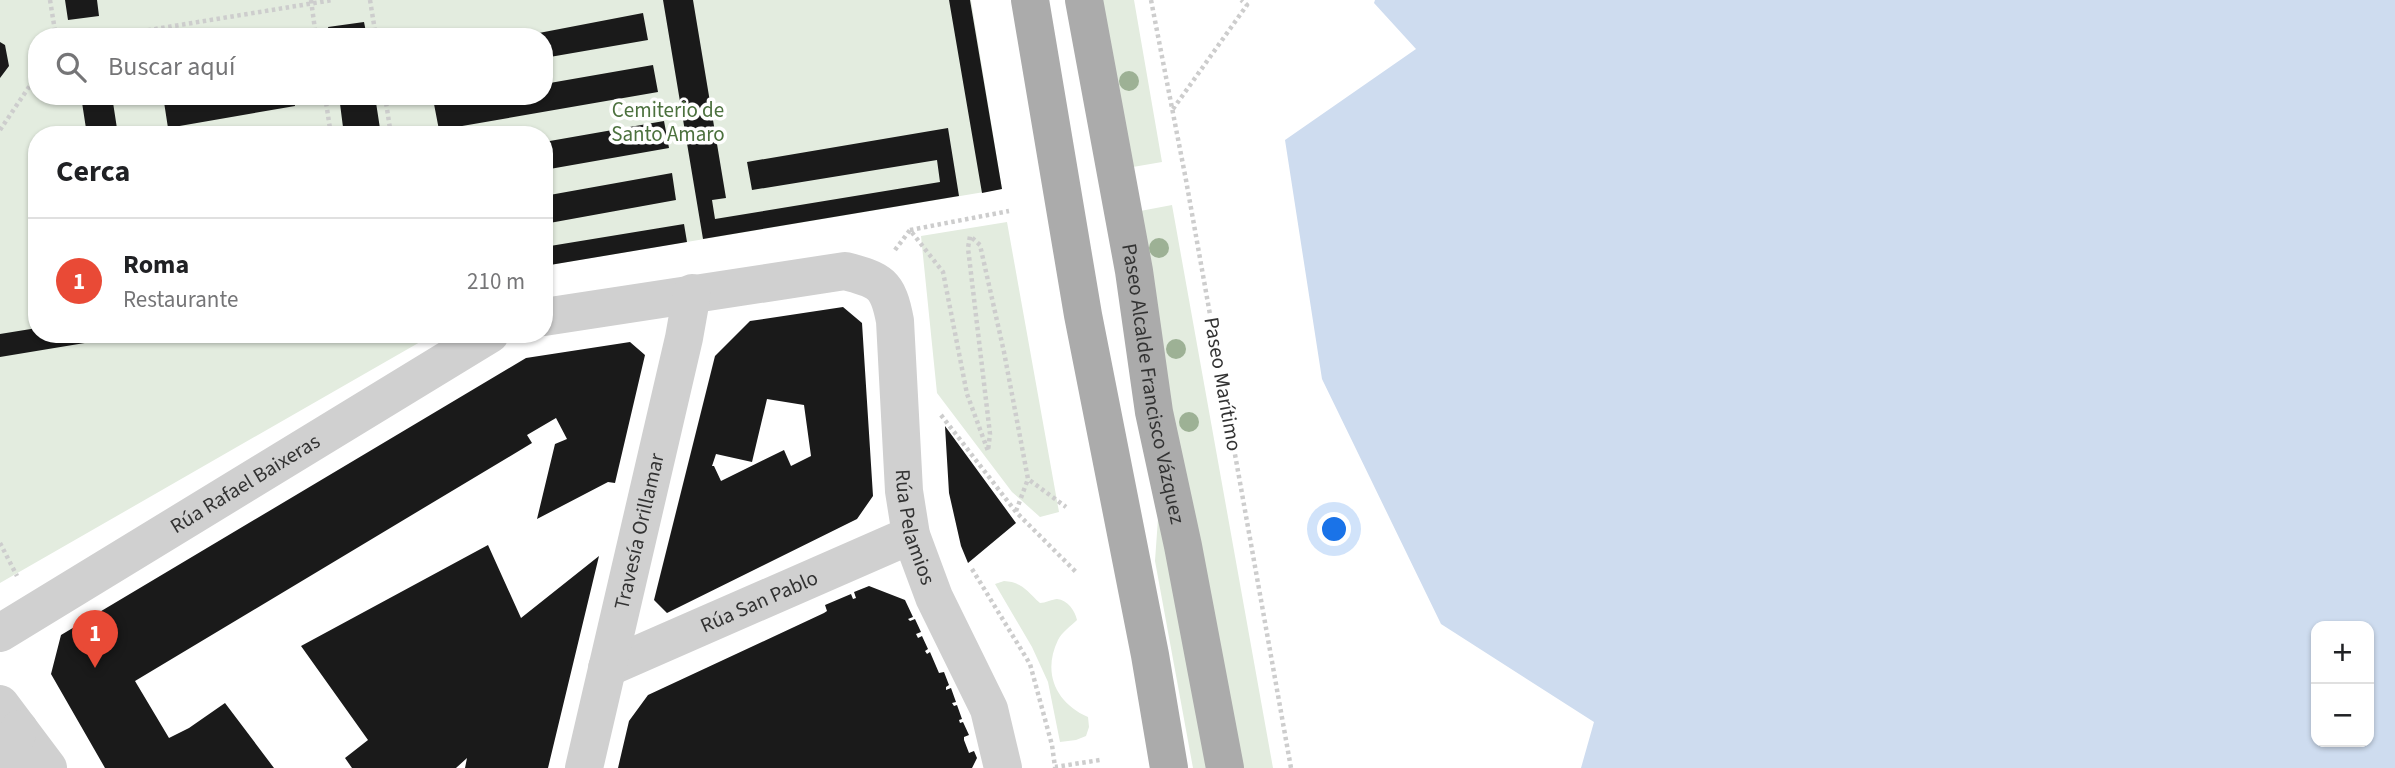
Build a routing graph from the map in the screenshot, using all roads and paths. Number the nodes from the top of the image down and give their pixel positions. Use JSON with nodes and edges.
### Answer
{"nodes":[{"id":1,"x":50,"y":0,"type":"edge"},
{"id":2,"x":333,"y":0,"type":"edge"},
{"id":3,"x":370,"y":0,"type":"edge"},
{"id":4,"x":1030,"y":0,"type":"edge"},
{"id":5,"x":1084,"y":0,"type":"edge"},
{"id":6,"x":1152,"y":0,"type":"edge"},
{"id":7,"x":1241,"y":0,"type":"edge"},
{"id":8,"x":311,"y":2,"type":"edge"},
{"id":9,"x":55,"y":28,"type":"edge"},
{"id":10,"x":159,"y":28,"type":"edge"},
{"id":11,"x":315,"y":28,"type":"edge"},
{"id":12,"x":375,"y":28,"type":"edge"},
{"id":13,"x":28,"y":88,"type":"edge"},
{"id":14,"x":327,"y":105,"type":"edge"},
{"id":15,"x":386,"y":105,"type":"edge"},
{"id":16,"x":1173,"y":109,"type":"junction"},
{"id":17,"x":330,"y":126,"type":"edge"},
{"id":18,"x":390,"y":126,"type":"edge"},
{"id":19,"x":0,"y":130,"type":"edge"},
{"id":20,"x":1009,"y":211,"type":"dead end"},
{"id":21,"x":910,"y":230,"type":"junction"},
{"id":22,"x":873,"y":278,"type":"junction"},
{"id":23,"x":692,"y":293,"type":"junction"},
{"id":24,"x":553,"y":316,"type":"edge"},
{"id":25,"x":475,"y":343,"type":"edge"},
{"id":26,"x":938,"y":410,"type":"dead end"},
{"id":27,"x":1028,"y":479,"type":"junction"},
{"id":28,"x":1066,"y":508,"type":"dead end"},
{"id":29,"x":1016,"y":512,"type":"junction"},
{"id":30,"x":911,"y":534,"type":"junction"},
{"id":31,"x":972,"y":569,"type":"dead end"},
{"id":32,"x":1077,"y":573,"type":"dead end"},
{"id":33,"x":0,"y":633,"type":"edge"},
{"id":34,"x":607,"y":668,"type":"junction"},
{"id":35,"x":9,"y":717,"type":"edge"},
{"id":36,"x":1100,"y":760,"type":"dead end"},
{"id":37,"x":1055,"y":767,"type":"edge"},
{"id":38,"x":4,"y":768,"type":"edge"},
{"id":39,"x":48,"y":768,"type":"edge"},
{"id":40,"x":584,"y":768,"type":"edge"},
{"id":41,"x":1003,"y":768,"type":"edge"},
{"id":42,"x":1169,"y":768,"type":"edge"},
{"id":43,"x":1225,"y":768,"type":"edge"},
{"id":44,"x":1291,"y":768,"type":"edge"}],
"edges":[{"from":1,"to":9,"type":"path"},
{"from":2,"to":8,"type":"path"},
{"from":3,"to":12,"type":"path"},
{"from":4,"to":42,"type":"main road"},
{"from":5,"to":43,"type":"main road","name":"Paseo Alcalde Francisco Vázquez"},
{"from":6,"to":16,"type":"path","name":"Paseo Marítimo"},
{"from":7,"to":16,"type":"path"},
{"from":8,"to":10,"type":"path"},
{"from":8,"to":11,"type":"path"},
{"from":13,"to":19,"type":"path"},
{"from":14,"to":17,"type":"path"},
{"from":15,"to":18,"type":"path"},
{"from":16,"to":44,"type":"path","name":"Paseo Marítimo"},
{"from":20,"to":21,"type":"path"},
{"from":21,"to":22,"type":"path"},
{"from":21,"to":27,"type":"path"},
{"from":22,"to":23,"type":"street"},
{"from":22,"to":30,"type":"street","name":"Rúa Pelamios"},
{"from":23,"to":24,"type":"street"},
{"from":23,"to":34,"type":"street","name":"Travesía Orillamar"},
{"from":25,"to":33,"type":"street","name":"Rúa Rafael Baixeras"},
{"from":26,"to":29,"type":"path"},
{"from":27,"to":28,"type":"path"},
{"from":27,"to":29,"type":"path"},
{"from":29,"to":32,"type":"path"},
{"from":30,"to":34,"type":"street","name":"Rúa San Pablo"},
{"from":30,"to":41,"type":"street","name":"Rúa Pelamios"},
{"from":31,"to":37,"type":"path"},
{"from":34,"to":40,"type":"street","name":"Travesía Orillamar"},
{"from":35,"to":38,"type":"street"},
{"from":35,"to":39,"type":"street"},
{"from":36,"to":37,"type":"path"}]}
